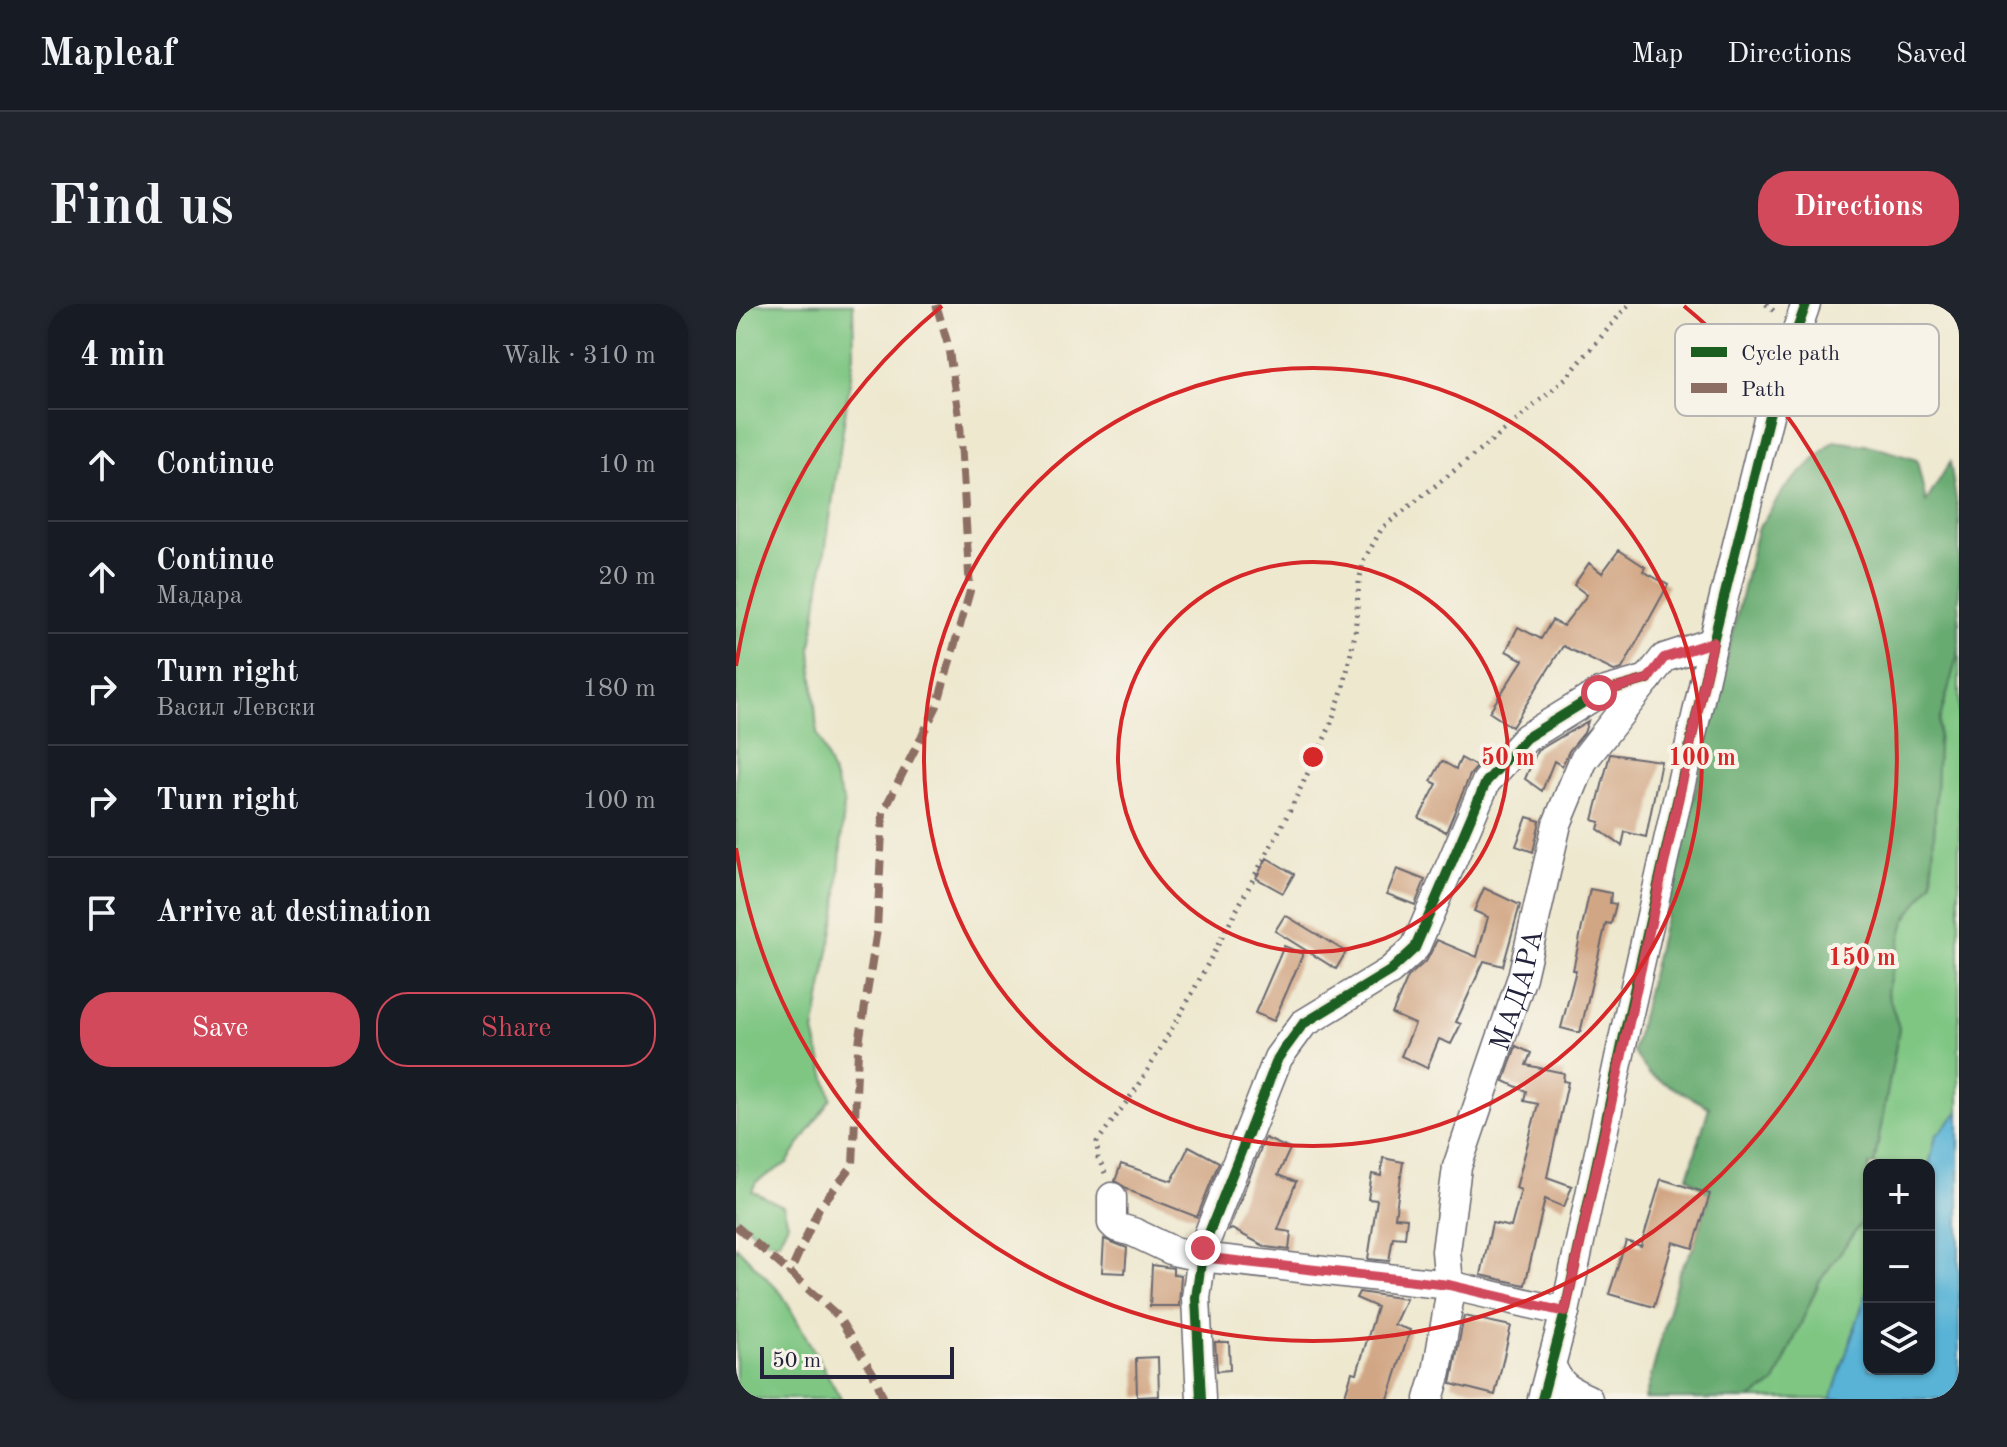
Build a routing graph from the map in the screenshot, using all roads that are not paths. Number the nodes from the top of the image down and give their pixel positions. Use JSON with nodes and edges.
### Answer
{"nodes":[{"id":1,"x":1806,"y":304,"type":"edge"},
{"id":2,"x":1799,"y":324,"type":"edge"},
{"id":3,"x":1769,"y":416,"type":"edge"},
{"id":4,"x":1713,"y":642,"type":"junction"},
{"id":5,"x":1648,"y":679,"type":"junction"},
{"id":6,"x":1112,"y":1197,"type":"road end"},
{"id":7,"x":1201,"y":1257,"type":"junction"},
{"id":8,"x":1449,"y":1285,"type":"junction"},
{"id":9,"x":1565,"y":1312,"type":"junction"},
{"id":10,"x":1551,"y":1364,"type":"junction"},
{"id":11,"x":1201,"y":1399,"type":"edge"},
{"id":12,"x":1429,"y":1399,"type":"edge"},
{"id":13,"x":1542,"y":1399,"type":"edge"},
{"id":14,"x":1588,"y":1399,"type":"edge"}],
"edges":[{"from":1,"to":2,"type":"street"},
{"from":3,"to":4,"type":"street"},
{"from":4,"to":5,"type":"street","name":"МАДАРА"},
{"from":4,"to":9,"type":"street"},
{"from":5,"to":7,"type":"street"},
{"from":5,"to":8,"type":"street","name":"МАДАРА"},
{"from":6,"to":7,"type":"street"},
{"from":7,"to":8,"type":"street"},
{"from":7,"to":11,"type":"street"},
{"from":8,"to":9,"type":"street"},
{"from":8,"to":12,"type":"street","name":"МАДАРА"},
{"from":9,"to":10,"type":"street"},
{"from":10,"to":13,"type":"street"},
{"from":10,"to":14,"type":"street"}]}
